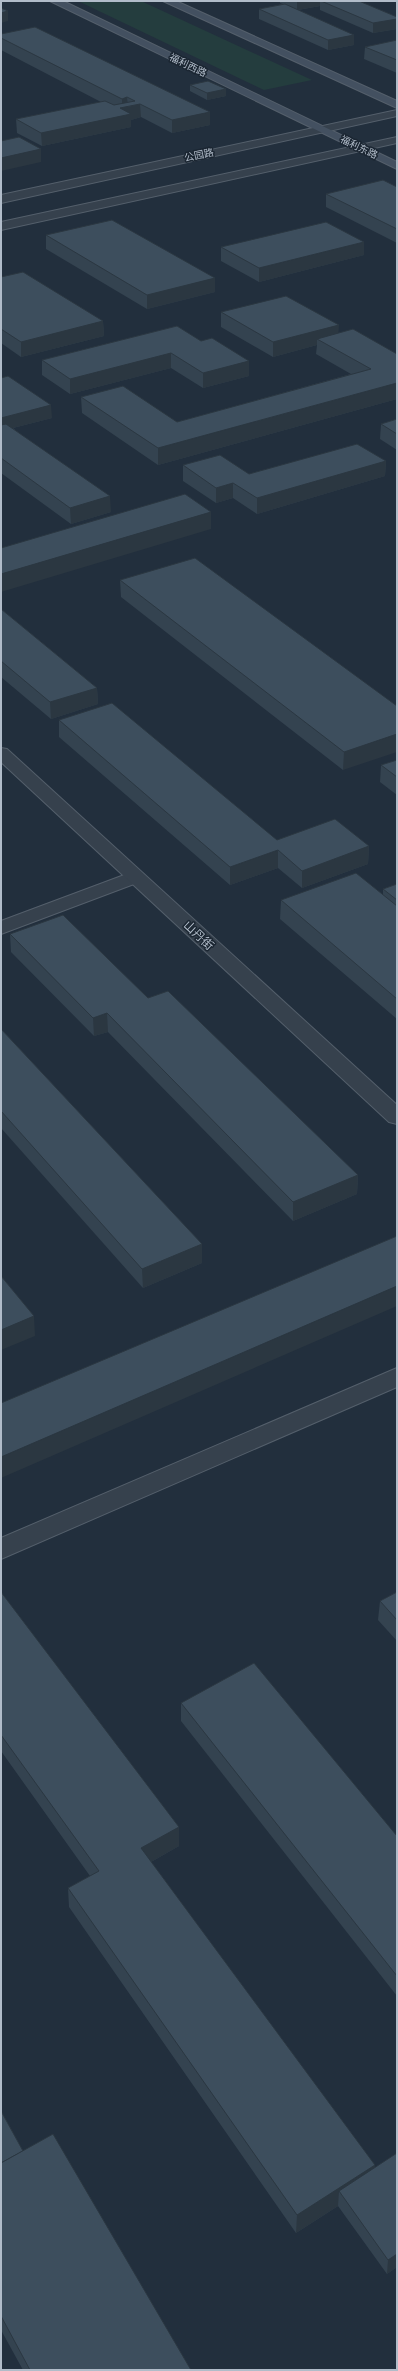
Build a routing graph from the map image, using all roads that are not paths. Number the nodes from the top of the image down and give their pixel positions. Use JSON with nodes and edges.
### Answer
{"nodes":[{"id":1,"x":56,"y":1,"type":"edge"},
{"id":2,"x":168,"y":1,"type":"edge"},
{"id":3,"x":397,"y":105,"type":"edge"},
{"id":4,"x":397,"y":113,"type":"edge"},
{"id":5,"x":320,"y":129,"type":"junction"},
{"id":6,"x":397,"y":140,"type":"edge"},
{"id":7,"x":360,"y":148,"type":"junction"},
{"id":8,"x":397,"y":166,"type":"edge"},
{"id":9,"x":1,"y":199,"type":"edge"},
{"id":10,"x":1,"y":226,"type":"edge"},
{"id":11,"x":1,"y":753,"type":"edge"},
{"id":12,"x":135,"y":877,"type":"junction"},
{"id":13,"x":1,"y":928,"type":"edge"},
{"id":14,"x":397,"y":1117,"type":"edge"},
{"id":15,"x":397,"y":1377,"type":"edge"},
{"id":16,"x":1,"y":1549,"type":"edge"}],
"edges":[{"from":1,"to":5,"type":"main road","name":"福利西路"},
{"from":2,"to":3,"type":"main road"},
{"from":4,"to":5,"type":"street","name":"公园路"},
{"from":5,"to":7,"type":"main road","name":"福利东路"},
{"from":5,"to":9,"type":"street","name":"公园路"},
{"from":6,"to":7,"type":"street"},
{"from":7,"to":8,"type":"main road","name":"福利东路"},
{"from":7,"to":10,"type":"street"},
{"from":11,"to":12,"type":"street","name":"山丹街"},
{"from":12,"to":13,"type":"street"},
{"from":12,"to":14,"type":"street","name":"山丹街"},
{"from":15,"to":16,"type":"street"}]}
